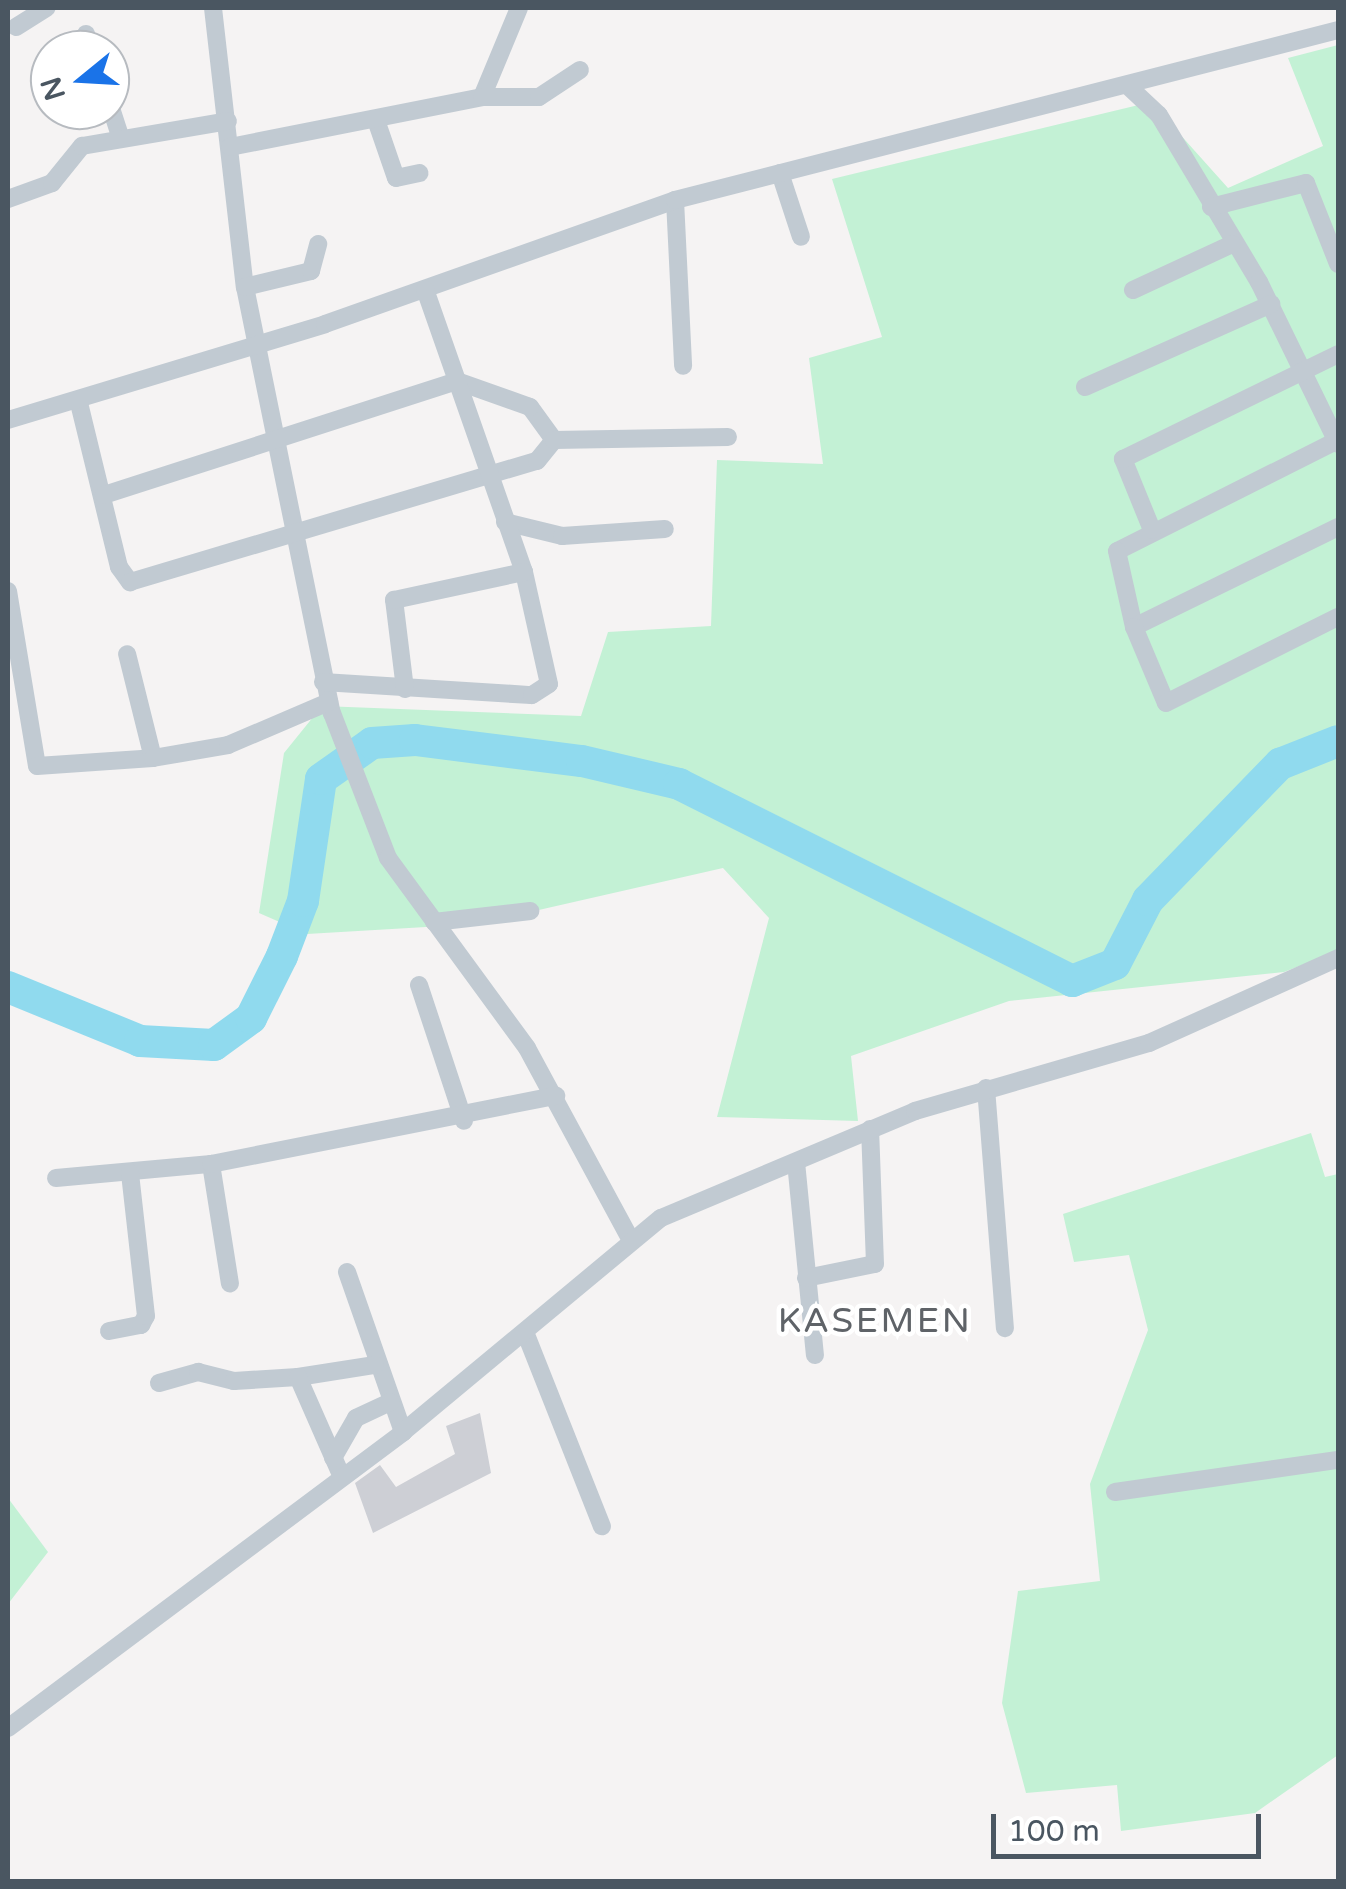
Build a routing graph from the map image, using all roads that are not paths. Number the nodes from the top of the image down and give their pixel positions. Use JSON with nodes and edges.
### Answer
{"nodes":[{"id":1,"x":46,"y":8,"type":"edge"},
{"id":2,"x":213,"y":8,"type":"edge"},
{"id":3,"x":520,"y":8,"type":"edge"},
{"id":4,"x":16,"y":27,"type":"dead end"},
{"id":5,"x":1338,"y":30,"type":"edge"},
{"id":6,"x":580,"y":70,"type":"dead end"},
{"id":7,"x":1128,"y":86,"type":"junction"},
{"id":8,"x":482,"y":97,"type":"junction"},
{"id":9,"x":376,"y":120,"type":"junction"},
{"id":10,"x":228,"y":121,"type":"junction"},
{"id":11,"x":118,"y":130,"type":"edge"},
{"id":12,"x":121,"y":138,"type":"junction"},
{"id":13,"x":230,"y":148,"type":"junction"},
{"id":14,"x":419,"y":172,"type":"dead end"},
{"id":15,"x":780,"y":173,"type":"junction"},
{"id":16,"x":8,"y":199,"type":"edge"},
{"id":17,"x":675,"y":200,"type":"junction"},
{"id":18,"x":1211,"y":206,"type":"junction"},
{"id":19,"x":801,"y":238,"type":"dead end"},
{"id":20,"x":318,"y":244,"type":"dead end"},
{"id":21,"x":1232,"y":244,"type":"junction"},
{"id":22,"x":1338,"y":264,"type":"edge"},
{"id":23,"x":245,"y":287,"type":"junction"},
{"id":24,"x":425,"y":290,"type":"junction"},
{"id":25,"x":1134,"y":290,"type":"dead end"},
{"id":26,"x":1270,"y":304,"type":"junction"},
{"id":27,"x":256,"y":346,"type":"junction"},
{"id":28,"x":1338,"y":354,"type":"edge"},
{"id":29,"x":683,"y":366,"type":"dead end"},
{"id":30,"x":1300,"y":372,"type":"junction"},
{"id":31,"x":457,"y":381,"type":"junction"},
{"id":32,"x":1085,"y":387,"type":"dead end"},
{"id":33,"x":79,"y":403,"type":"junction"},
{"id":34,"x":8,"y":420,"type":"edge"},
{"id":35,"x":728,"y":437,"type":"dead end"},
{"id":36,"x":554,"y":440,"type":"junction"},
{"id":37,"x":276,"y":441,"type":"junction"},
{"id":38,"x":1338,"y":441,"type":"edge"},
{"id":39,"x":486,"y":475,"type":"junction"},
{"id":40,"x":104,"y":494,"type":"junction"},
{"id":41,"x":505,"y":522,"type":"junction"},
{"id":42,"x":1338,"y":527,"type":"edge"},
{"id":43,"x":665,"y":528,"type":"dead end"},
{"id":44,"x":1152,"y":530,"type":"junction"},
{"id":45,"x":290,"y":538,"type":"junction"},
{"id":46,"x":524,"y":572,"type":"junction"},
{"id":47,"x":8,"y":591,"type":"edge"},
{"id":48,"x":1338,"y":617,"type":"edge"},
{"id":49,"x":1134,"y":628,"type":"junction"},
{"id":50,"x":127,"y":654,"type":"dead end"},
{"id":51,"x":323,"y":682,"type":"junction"},
{"id":52,"x":405,"y":689,"type":"junction"},
{"id":53,"x":330,"y":707,"type":"junction"},
{"id":54,"x":153,"y":758,"type":"junction"},
{"id":55,"x":530,"y":911,"type":"dead end"},
{"id":56,"x":434,"y":922,"type":"junction"},
{"id":57,"x":1338,"y":958,"type":"edge"},
{"id":58,"x":419,"y":985,"type":"dead end"},
{"id":59,"x":986,"y":1088,"type":"junction"},
{"id":60,"x":556,"y":1096,"type":"junction"},
{"id":61,"x":464,"y":1121,"type":"junction"},
{"id":62,"x":870,"y":1129,"type":"junction"},
{"id":63,"x":796,"y":1162,"type":"junction"},
{"id":64,"x":212,"y":1164,"type":"junction"},
{"id":65,"x":130,"y":1173,"type":"junction"},
{"id":66,"x":56,"y":1178,"type":"dead end"},
{"id":67,"x":629,"y":1237,"type":"junction"},
{"id":68,"x":347,"y":1272,"type":"dead end"},
{"id":69,"x":806,"y":1278,"type":"junction"},
{"id":70,"x":230,"y":1284,"type":"dead end"},
{"id":71,"x":1005,"y":1328,"type":"dead end"},
{"id":72,"x":109,"y":1331,"type":"dead end"},
{"id":73,"x":525,"y":1332,"type":"junction"},
{"id":74,"x":815,"y":1356,"type":"dead end"},
{"id":75,"x":375,"y":1366,"type":"junction"},
{"id":76,"x":298,"y":1377,"type":"junction"},
{"id":77,"x":159,"y":1383,"type":"dead end"},
{"id":78,"x":390,"y":1402,"type":"junction"},
{"id":79,"x":403,"y":1432,"type":"junction"},
{"id":80,"x":1338,"y":1460,"type":"edge"},
{"id":81,"x":337,"y":1467,"type":"junction"},
{"id":82,"x":1115,"y":1492,"type":"dead end"},
{"id":83,"x":602,"y":1526,"type":"dead end"},
{"id":84,"x":8,"y":1728,"type":"edge"}],
"edges":[{"from":1,"to":4,"type":"street"},
{"from":2,"to":10,"type":"street"},
{"from":3,"to":8,"type":"street"},
{"from":5,"to":7,"type":"street"},
{"from":6,"to":8,"type":"street"},
{"from":7,"to":15,"type":"street"},
{"from":7,"to":18,"type":"street"},
{"from":8,"to":9,"type":"street"},
{"from":9,"to":13,"type":"street"},
{"from":9,"to":14,"type":"street"},
{"from":10,"to":12,"type":"street"},
{"from":10,"to":13,"type":"street"},
{"from":11,"to":12,"type":"street"},
{"from":12,"to":16,"type":"street"},
{"from":13,"to":23,"type":"street"},
{"from":15,"to":17,"type":"street"},
{"from":15,"to":19,"type":"street"},
{"from":17,"to":24,"type":"street"},
{"from":17,"to":29,"type":"street"},
{"from":18,"to":21,"type":"street"},
{"from":18,"to":22,"type":"street"},
{"from":20,"to":23,"type":"street"},
{"from":21,"to":25,"type":"street"},
{"from":21,"to":26,"type":"street"},
{"from":23,"to":27,"type":"street"},
{"from":24,"to":27,"type":"street"},
{"from":24,"to":31,"type":"street"},
{"from":26,"to":30,"type":"street"},
{"from":26,"to":32,"type":"street"},
{"from":27,"to":33,"type":"street"},
{"from":27,"to":37,"type":"street"},
{"from":28,"to":30,"type":"street"},
{"from":30,"to":38,"type":"street"},
{"from":30,"to":44,"type":"street"},
{"from":31,"to":36,"type":"street"},
{"from":31,"to":37,"type":"street"},
{"from":31,"to":39,"type":"street"},
{"from":33,"to":34,"type":"street"},
{"from":33,"to":40,"type":"street"},
{"from":35,"to":36,"type":"street"},
{"from":36,"to":39,"type":"street"},
{"from":37,"to":40,"type":"street"},
{"from":37,"to":45,"type":"street"},
{"from":38,"to":44,"type":"street"},
{"from":39,"to":41,"type":"street"},
{"from":39,"to":45,"type":"street"},
{"from":40,"to":45,"type":"street"},
{"from":41,"to":43,"type":"street"},
{"from":41,"to":46,"type":"street"},
{"from":42,"to":49,"type":"street"},
{"from":44,"to":49,"type":"street"},
{"from":45,"to":51,"type":"street"},
{"from":46,"to":52,"type":"street"},
{"from":46,"to":52,"type":"street"},
{"from":47,"to":54,"type":"street"},
{"from":48,"to":49,"type":"street"},
{"from":50,"to":54,"type":"street"},
{"from":51,"to":52,"type":"street"},
{"from":51,"to":53,"type":"street"},
{"from":53,"to":54,"type":"street"},
{"from":53,"to":56,"type":"street"},
{"from":55,"to":56,"type":"street"},
{"from":56,"to":60,"type":"street"},
{"from":57,"to":59,"type":"street"},
{"from":58,"to":61,"type":"street"},
{"from":59,"to":62,"type":"street"},
{"from":59,"to":71,"type":"street"},
{"from":60,"to":61,"type":"street"},
{"from":60,"to":67,"type":"street"},
{"from":61,"to":64,"type":"street"},
{"from":62,"to":63,"type":"street"},
{"from":62,"to":69,"type":"street"},
{"from":63,"to":67,"type":"street"},
{"from":63,"to":69,"type":"street"},
{"from":64,"to":65,"type":"street"},
{"from":64,"to":70,"type":"street"},
{"from":65,"to":66,"type":"street"},
{"from":65,"to":72,"type":"street"},
{"from":67,"to":73,"type":"street"},
{"from":68,"to":75,"type":"street"},
{"from":69,"to":74,"type":"street"},
{"from":73,"to":79,"type":"street"},
{"from":73,"to":83,"type":"street"},
{"from":75,"to":76,"type":"street"},
{"from":75,"to":78,"type":"street"},
{"from":76,"to":77,"type":"street"},
{"from":76,"to":81,"type":"street"},
{"from":78,"to":79,"type":"street"},
{"from":78,"to":81,"type":"street"},
{"from":79,"to":81,"type":"street"},
{"from":80,"to":82,"type":"street"},
{"from":81,"to":84,"type":"street"}]}
